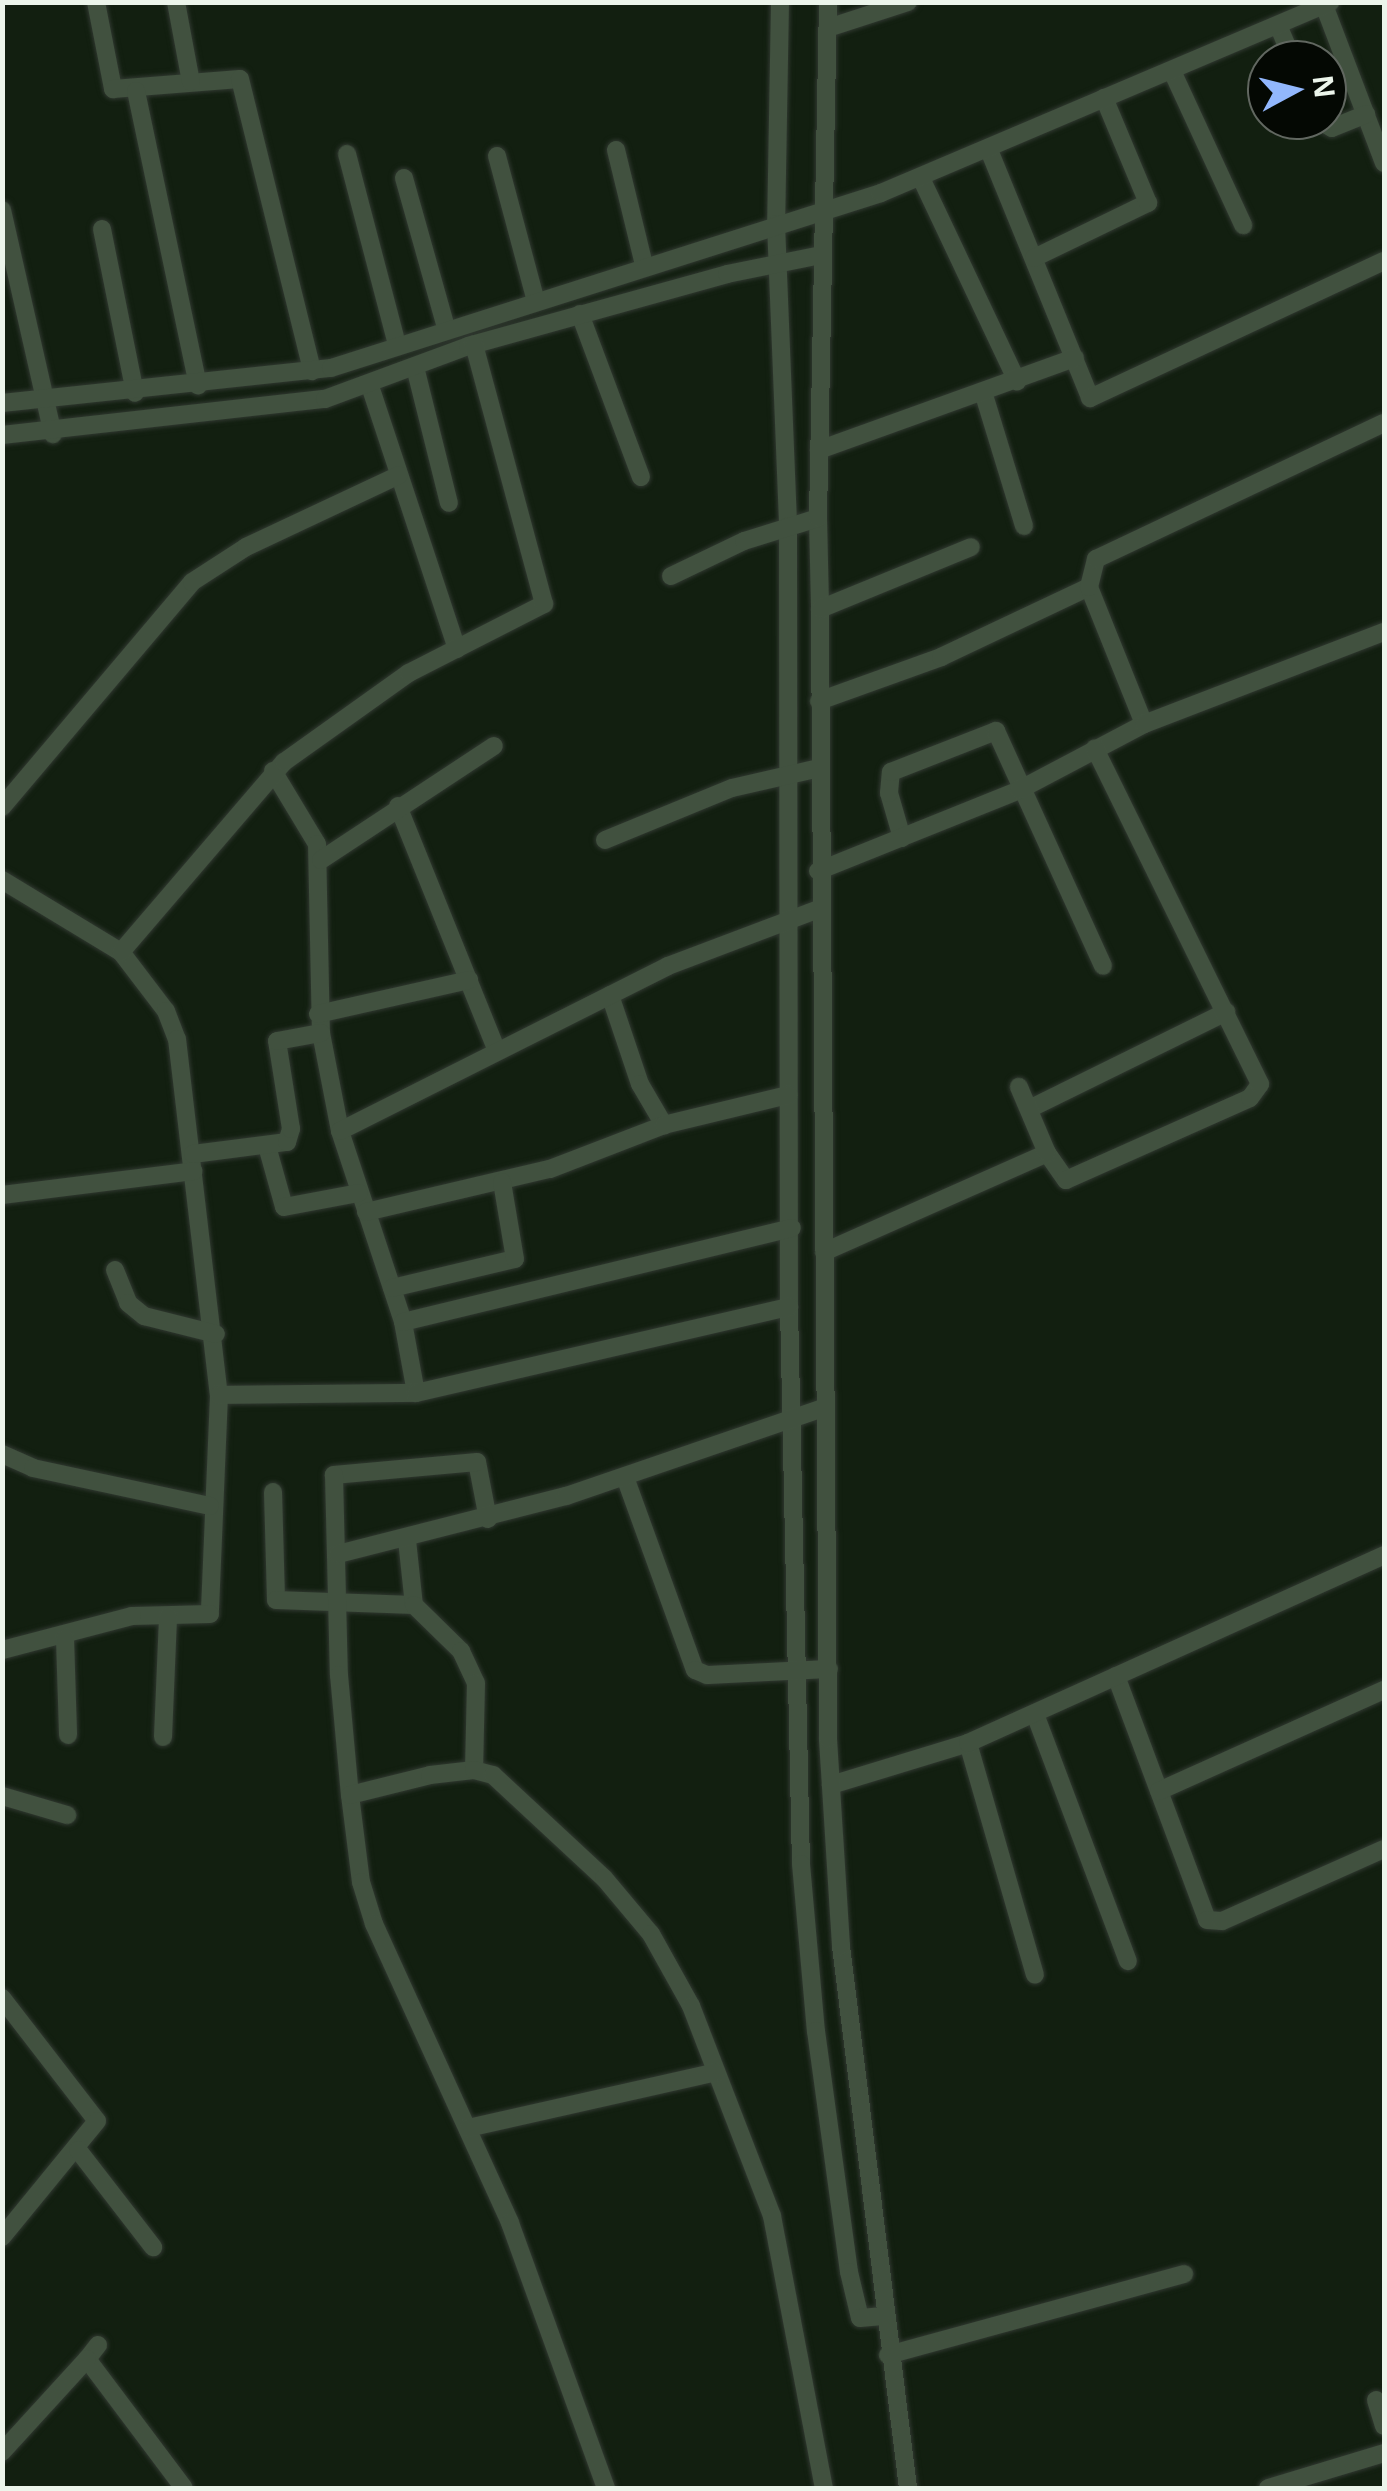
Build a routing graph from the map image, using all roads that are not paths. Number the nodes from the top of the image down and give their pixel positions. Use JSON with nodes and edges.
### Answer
{"nodes":[{"id":1,"x":96,"y":2,"type":"edge"},
{"id":2,"x":176,"y":2,"type":"edge"},
{"id":3,"x":780,"y":2,"type":"edge"},
{"id":4,"x":828,"y":2,"type":"edge"},
{"id":5,"x":908,"y":2,"type":"edge"},
{"id":6,"x":1327,"y":4,"type":"edge"},
{"id":7,"x":1278,"y":25,"type":"junction"},
{"id":8,"x":828,"y":28,"type":"junction"},
{"id":9,"x":1284,"y":40,"type":"edge"},
{"id":10,"x":1172,"y":71,"type":"junction"},
{"id":11,"x":191,"y":82,"type":"junction"},
{"id":12,"x":136,"y":91,"type":"junction"},
{"id":13,"x":1104,"y":98,"type":"junction"},
{"id":14,"x":1366,"y":114,"type":"junction"},
{"id":15,"x":1347,"y":122,"type":"edge"},
{"id":16,"x":616,"y":150,"type":"dead end"},
{"id":17,"x":989,"y":150,"type":"junction"},
{"id":18,"x":347,"y":154,"type":"dead end"},
{"id":19,"x":497,"y":156,"type":"dead end"},
{"id":20,"x":1384,"y":162,"type":"edge"},
{"id":21,"x":404,"y":178,"type":"dead end"},
{"id":22,"x":921,"y":178,"type":"junction"},
{"id":23,"x":2,"y":210,"type":"edge"},
{"id":24,"x":821,"y":214,"type":"junction"},
{"id":25,"x":776,"y":224,"type":"junction"},
{"id":26,"x":1243,"y":225,"type":"dead end"},
{"id":27,"x":102,"y":229,"type":"dead end"},
{"id":28,"x":821,"y":255,"type":"junction"},
{"id":29,"x":1034,"y":258,"type":"junction"},
{"id":30,"x":778,"y":262,"type":"junction"},
{"id":31,"x":1384,"y":262,"type":"edge"},
{"id":32,"x":644,"y":265,"type":"junction"},
{"id":33,"x":536,"y":298,"type":"junction"},
{"id":34,"x":580,"y":314,"type":"junction"},
{"id":35,"x":446,"y":327,"type":"junction"},
{"id":36,"x":396,"y":344,"type":"junction"},
{"id":37,"x":474,"y":344,"type":"junction"},
{"id":38,"x":1075,"y":358,"type":"junction"},
{"id":39,"x":416,"y":368,"type":"junction"},
{"id":40,"x":312,"y":370,"type":"junction"},
{"id":41,"x":1017,"y":382,"type":"junction"},
{"id":42,"x":198,"y":386,"type":"junction"},
{"id":43,"x":370,"y":386,"type":"junction"},
{"id":44,"x":135,"y":392,"type":"junction"},
{"id":45,"x":984,"y":395,"type":"junction"},
{"id":46,"x":41,"y":400,"type":"junction"},
{"id":47,"x":2,"y":402,"type":"edge"},
{"id":48,"x":1384,"y":424,"type":"edge"},
{"id":49,"x":53,"y":434,"type":"junction"},
{"id":50,"x":2,"y":436,"type":"edge"},
{"id":51,"x":819,"y":450,"type":"junction"},
{"id":52,"x":399,"y":475,"type":"junction"},
{"id":53,"x":641,"y":477,"type":"dead end"},
{"id":54,"x":449,"y":503,"type":"dead end"},
{"id":55,"x":818,"y":518,"type":"junction"},
{"id":56,"x":788,"y":526,"type":"junction"},
{"id":57,"x":1024,"y":526,"type":"dead end"},
{"id":58,"x":971,"y":547,"type":"dead end"},
{"id":59,"x":670,"y":576,"type":"dead end"},
{"id":60,"x":1089,"y":587,"type":"junction"},
{"id":61,"x":820,"y":608,"type":"junction"},
{"id":62,"x":1384,"y":632,"type":"edge"},
{"id":63,"x":457,"y":649,"type":"junction"},
{"id":64,"x":819,"y":701,"type":"junction"},
{"id":65,"x":1144,"y":724,"type":"junction"},
{"id":66,"x":494,"y":746,"type":"dead end"},
{"id":67,"x":1095,"y":748,"type":"junction"},
{"id":68,"x":819,"y":768,"type":"junction"},
{"id":69,"x":273,"y":771,"type":"junction"},
{"id":70,"x":787,"y":773,"type":"junction"},
{"id":71,"x":1019,"y":790,"type":"junction"},
{"id":72,"x":398,"y":806,"type":"junction"},
{"id":73,"x":2,"y":807,"type":"edge"},
{"id":74,"x":902,"y":838,"type":"junction"},
{"id":75,"x":605,"y":840,"type":"dead end"},
{"id":76,"x":321,"y":860,"type":"junction"},
{"id":77,"x":818,"y":871,"type":"junction"},
{"id":78,"x":2,"y":880,"type":"edge"},
{"id":79,"x":820,"y":909,"type":"junction"},
{"id":80,"x":787,"y":920,"type":"junction"},
{"id":81,"x":121,"y":952,"type":"junction"},
{"id":82,"x":1103,"y":966,"type":"dead end"},
{"id":83,"x":469,"y":980,"type":"junction"},
{"id":84,"x":610,"y":995,"type":"junction"},
{"id":85,"x":1226,"y":1012,"type":"junction"},
{"id":86,"x":319,"y":1023,"type":"junction"},
{"id":87,"x":497,"y":1051,"type":"junction"},
{"id":88,"x":1019,"y":1086,"type":"dead end"},
{"id":89,"x":788,"y":1095,"type":"junction"},
{"id":90,"x":1028,"y":1110,"type":"junction"},
{"id":91,"x":664,"y":1125,"type":"junction"},
{"id":92,"x":340,"y":1131,"type":"junction"},
{"id":93,"x":266,"y":1146,"type":"junction"},
{"id":94,"x":1046,"y":1153,"type":"junction"},
{"id":95,"x":193,"y":1163,"type":"junction"},
{"id":96,"x":502,"y":1182,"type":"junction"},
{"id":97,"x":359,"y":1193,"type":"junction"},
{"id":98,"x":2,"y":1195,"type":"edge"},
{"id":99,"x":366,"y":1212,"type":"junction"},
{"id":100,"x":792,"y":1228,"type":"junction"},
{"id":101,"x":824,"y":1252,"type":"junction"},
{"id":102,"x":115,"y":1270,"type":"dead end"},
{"id":103,"x":392,"y":1288,"type":"junction"},
{"id":104,"x":789,"y":1307,"type":"junction"},
{"id":105,"x":403,"y":1322,"type":"junction"},
{"id":106,"x":216,"y":1334,"type":"junction"},
{"id":107,"x":416,"y":1394,"type":"junction"},
{"id":108,"x":219,"y":1395,"type":"junction"},
{"id":109,"x":823,"y":1408,"type":"junction"},
{"id":110,"x":791,"y":1418,"type":"junction"},
{"id":111,"x":2,"y":1454,"type":"edge"},
{"id":112,"x":626,"y":1477,"type":"junction"},
{"id":113,"x":273,"y":1492,"type":"dead end"},
{"id":114,"x":210,"y":1506,"type":"junction"},
{"id":115,"x":488,"y":1519,"type":"junction"},
{"id":116,"x":408,"y":1540,"type":"junction"},
{"id":117,"x":338,"y":1554,"type":"junction"},
{"id":118,"x":1384,"y":1556,"type":"edge"},
{"id":119,"x":337,"y":1604,"type":"junction"},
{"id":120,"x":414,"y":1605,"type":"junction"},
{"id":121,"x":168,"y":1616,"type":"junction"},
{"id":122,"x":65,"y":1638,"type":"junction"},
{"id":123,"x":2,"y":1650,"type":"edge"},
{"id":124,"x":829,"y":1669,"type":"junction"},
{"id":125,"x":796,"y":1671,"type":"junction"},
{"id":126,"x":1116,"y":1676,"type":"junction"},
{"id":127,"x":1384,"y":1690,"type":"edge"},
{"id":128,"x":1035,"y":1714,"type":"junction"},
{"id":129,"x":68,"y":1735,"type":"dead end"},
{"id":130,"x":163,"y":1738,"type":"dead end"},
{"id":131,"x":968,"y":1743,"type":"junction"},
{"id":132,"x":474,"y":1770,"type":"junction"},
{"id":133,"x":831,"y":1784,"type":"junction"},
{"id":134,"x":1159,"y":1791,"type":"junction"},
{"id":135,"x":350,"y":1795,"type":"junction"},
{"id":136,"x":2,"y":1796,"type":"edge"},
{"id":137,"x":67,"y":1815,"type":"dead end"},
{"id":138,"x":1384,"y":1848,"type":"edge"},
{"id":139,"x":1128,"y":1961,"type":"dead end"},
{"id":140,"x":1034,"y":1975,"type":"dead end"},
{"id":141,"x":3,"y":2000,"type":"edge"},
{"id":142,"x":716,"y":2072,"type":"junction"},
{"id":143,"x":468,"y":2128,"type":"junction"},
{"id":144,"x":78,"y":2150,"type":"junction"},
{"id":145,"x":2,"y":2237,"type":"edge"},
{"id":146,"x":153,"y":2247,"type":"dead end"},
{"id":147,"x":1184,"y":2274,"type":"dead end"},
{"id":148,"x":883,"y":2316,"type":"junction"},
{"id":149,"x":888,"y":2356,"type":"junction"},
{"id":150,"x":1376,"y":2400,"type":"dead end"},
{"id":151,"x":1384,"y":2426,"type":"edge"},
{"id":152,"x":2,"y":2452,"type":"edge"},
{"id":153,"x":1384,"y":2454,"type":"edge"},
{"id":154,"x":184,"y":2488,"type":"edge"},
{"id":155,"x":606,"y":2488,"type":"edge"},
{"id":156,"x":824,"y":2488,"type":"edge"},
{"id":157,"x":908,"y":2488,"type":"edge"},
{"id":158,"x":1268,"y":2488,"type":"edge"}],
"edges":[{"from":1,"to":12,"type":"street"},
{"from":2,"to":11,"type":"street"},
{"from":3,"to":25,"type":"street"},
{"from":4,"to":8,"type":"street"},
{"from":5,"to":8,"type":"street"},
{"from":6,"to":7,"type":"street"},
{"from":6,"to":14,"type":"street"},
{"from":7,"to":9,"type":"street"},
{"from":7,"to":10,"type":"street"},
{"from":8,"to":24,"type":"street"},
{"from":10,"to":13,"type":"street"},
{"from":10,"to":26,"type":"street"},
{"from":11,"to":12,"type":"street"},
{"from":11,"to":40,"type":"street"},
{"from":12,"to":42,"type":"street"},
{"from":13,"to":17,"type":"street"},
{"from":13,"to":29,"type":"street"},
{"from":14,"to":15,"type":"street"},
{"from":14,"to":20,"type":"street"},
{"from":16,"to":32,"type":"street"},
{"from":17,"to":22,"type":"street"},
{"from":17,"to":29,"type":"street"},
{"from":18,"to":36,"type":"street"},
{"from":19,"to":33,"type":"street"},
{"from":21,"to":35,"type":"street"},
{"from":22,"to":24,"type":"street"},
{"from":22,"to":41,"type":"street"},
{"from":23,"to":46,"type":"street"},
{"from":24,"to":25,"type":"street"},
{"from":24,"to":28,"type":"street"},
{"from":25,"to":30,"type":"street"},
{"from":25,"to":32,"type":"street"},
{"from":27,"to":44,"type":"street"},
{"from":28,"to":30,"type":"street"},
{"from":28,"to":51,"type":"street"},
{"from":29,"to":38,"type":"street"},
{"from":30,"to":34,"type":"street"},
{"from":30,"to":56,"type":"street"},
{"from":31,"to":38,"type":"street"},
{"from":32,"to":33,"type":"street"},
{"from":33,"to":35,"type":"street"},
{"from":34,"to":37,"type":"street"},
{"from":34,"to":53,"type":"street"},
{"from":35,"to":36,"type":"street"},
{"from":36,"to":40,"type":"street"},
{"from":37,"to":39,"type":"street"},
{"from":37,"to":63,"type":"street"},
{"from":38,"to":41,"type":"street"},
{"from":39,"to":43,"type":"street"},
{"from":39,"to":54,"type":"street"},
{"from":40,"to":42,"type":"street"},
{"from":41,"to":45,"type":"street"},
{"from":42,"to":44,"type":"street"},
{"from":43,"to":49,"type":"street"},
{"from":43,"to":52,"type":"street"},
{"from":44,"to":46,"type":"street"},
{"from":45,"to":51,"type":"street"},
{"from":45,"to":57,"type":"street"},
{"from":46,"to":47,"type":"street"},
{"from":46,"to":49,"type":"street"},
{"from":48,"to":60,"type":"street"},
{"from":49,"to":50,"type":"street"},
{"from":51,"to":55,"type":"street"},
{"from":52,"to":63,"type":"street"},
{"from":52,"to":73,"type":"street"},
{"from":55,"to":56,"type":"street"},
{"from":55,"to":61,"type":"street"},
{"from":56,"to":59,"type":"street"},
{"from":56,"to":70,"type":"street"},
{"from":58,"to":61,"type":"street"},
{"from":60,"to":64,"type":"street"},
{"from":60,"to":65,"type":"street"},
{"from":61,"to":64,"type":"street"},
{"from":62,"to":65,"type":"street"},
{"from":63,"to":69,"type":"street"},
{"from":64,"to":68,"type":"street"},
{"from":65,"to":67,"type":"street"},
{"from":66,"to":72,"type":"street"},
{"from":67,"to":71,"type":"street"},
{"from":67,"to":85,"type":"street"},
{"from":68,"to":70,"type":"street"},
{"from":68,"to":77,"type":"street"},
{"from":69,"to":76,"type":"street"},
{"from":69,"to":81,"type":"street"},
{"from":70,"to":75,"type":"street"},
{"from":70,"to":80,"type":"street"},
{"from":71,"to":74,"type":"street"},
{"from":71,"to":74,"type":"street"},
{"from":71,"to":82,"type":"street"},
{"from":72,"to":76,"type":"street"},
{"from":72,"to":83,"type":"street"},
{"from":74,"to":77,"type":"street"},
{"from":76,"to":86,"type":"street"},
{"from":77,"to":79,"type":"street"},
{"from":78,"to":81,"type":"street"},
{"from":79,"to":80,"type":"street"},
{"from":79,"to":101,"type":"street"},
{"from":80,"to":84,"type":"street"},
{"from":80,"to":89,"type":"street"},
{"from":81,"to":95,"type":"street"},
{"from":83,"to":86,"type":"street"},
{"from":83,"to":87,"type":"street"},
{"from":84,"to":87,"type":"street"},
{"from":84,"to":91,"type":"street"},
{"from":85,"to":90,"type":"street"},
{"from":85,"to":94,"type":"street"},
{"from":86,"to":92,"type":"street"},
{"from":86,"to":93,"type":"street"},
{"from":87,"to":92,"type":"street"},
{"from":88,"to":90,"type":"street"},
{"from":89,"to":91,"type":"street"},
{"from":89,"to":100,"type":"street"},
{"from":90,"to":94,"type":"street"},
{"from":91,"to":96,"type":"street"},
{"from":92,"to":97,"type":"street"},
{"from":93,"to":95,"type":"street"},
{"from":93,"to":97,"type":"street"},
{"from":94,"to":101,"type":"street"},
{"from":95,"to":98,"type":"street"},
{"from":95,"to":106,"type":"street"},
{"from":96,"to":99,"type":"street"},
{"from":96,"to":103,"type":"street"},
{"from":97,"to":99,"type":"street"},
{"from":99,"to":103,"type":"street"},
{"from":100,"to":104,"type":"street"},
{"from":100,"to":105,"type":"street"},
{"from":101,"to":109,"type":"street"},
{"from":102,"to":106,"type":"street"},
{"from":103,"to":105,"type":"street"},
{"from":104,"to":107,"type":"street"},
{"from":104,"to":110,"type":"street"},
{"from":105,"to":107,"type":"street"},
{"from":106,"to":108,"type":"street"},
{"from":107,"to":108,"type":"street"},
{"from":108,"to":114,"type":"street"},
{"from":109,"to":110,"type":"street"},
{"from":109,"to":124,"type":"street"},
{"from":110,"to":112,"type":"street"},
{"from":110,"to":125,"type":"street"},
{"from":111,"to":114,"type":"street"},
{"from":112,"to":115,"type":"street"},
{"from":112,"to":125,"type":"street"},
{"from":113,"to":119,"type":"street"},
{"from":114,"to":121,"type":"street"},
{"from":115,"to":116,"type":"street"},
{"from":115,"to":117,"type":"street"},
{"from":116,"to":117,"type":"street"},
{"from":116,"to":120,"type":"street"},
{"from":117,"to":119,"type":"street"},
{"from":118,"to":126,"type":"street"},
{"from":119,"to":120,"type":"street"},
{"from":119,"to":135,"type":"street"},
{"from":120,"to":132,"type":"street"},
{"from":121,"to":122,"type":"street"},
{"from":121,"to":130,"type":"street"},
{"from":122,"to":123,"type":"street"},
{"from":122,"to":129,"type":"street"},
{"from":124,"to":125,"type":"street"},
{"from":124,"to":133,"type":"street"},
{"from":125,"to":148,"type":"street"},
{"from":126,"to":128,"type":"street"},
{"from":126,"to":134,"type":"street"},
{"from":127,"to":134,"type":"street"},
{"from":128,"to":131,"type":"street"},
{"from":128,"to":139,"type":"street"},
{"from":131,"to":133,"type":"street"},
{"from":131,"to":140,"type":"street"},
{"from":132,"to":135,"type":"street"},
{"from":132,"to":142,"type":"street"},
{"from":133,"to":148,"type":"street"},
{"from":134,"to":138,"type":"street"},
{"from":135,"to":143,"type":"street"},
{"from":136,"to":137,"type":"street"},
{"from":141,"to":144,"type":"street"},
{"from":142,"to":143,"type":"street"},
{"from":142,"to":156,"type":"street"},
{"from":143,"to":155,"type":"street"},
{"from":144,"to":145,"type":"street"},
{"from":144,"to":146,"type":"street"},
{"from":147,"to":149,"type":"street"},
{"from":148,"to":149,"type":"street"},
{"from":149,"to":157,"type":"street"},
{"from":150,"to":151,"type":"street"},
{"from":152,"to":154,"type":"street"},
{"from":153,"to":158,"type":"street"}]}
